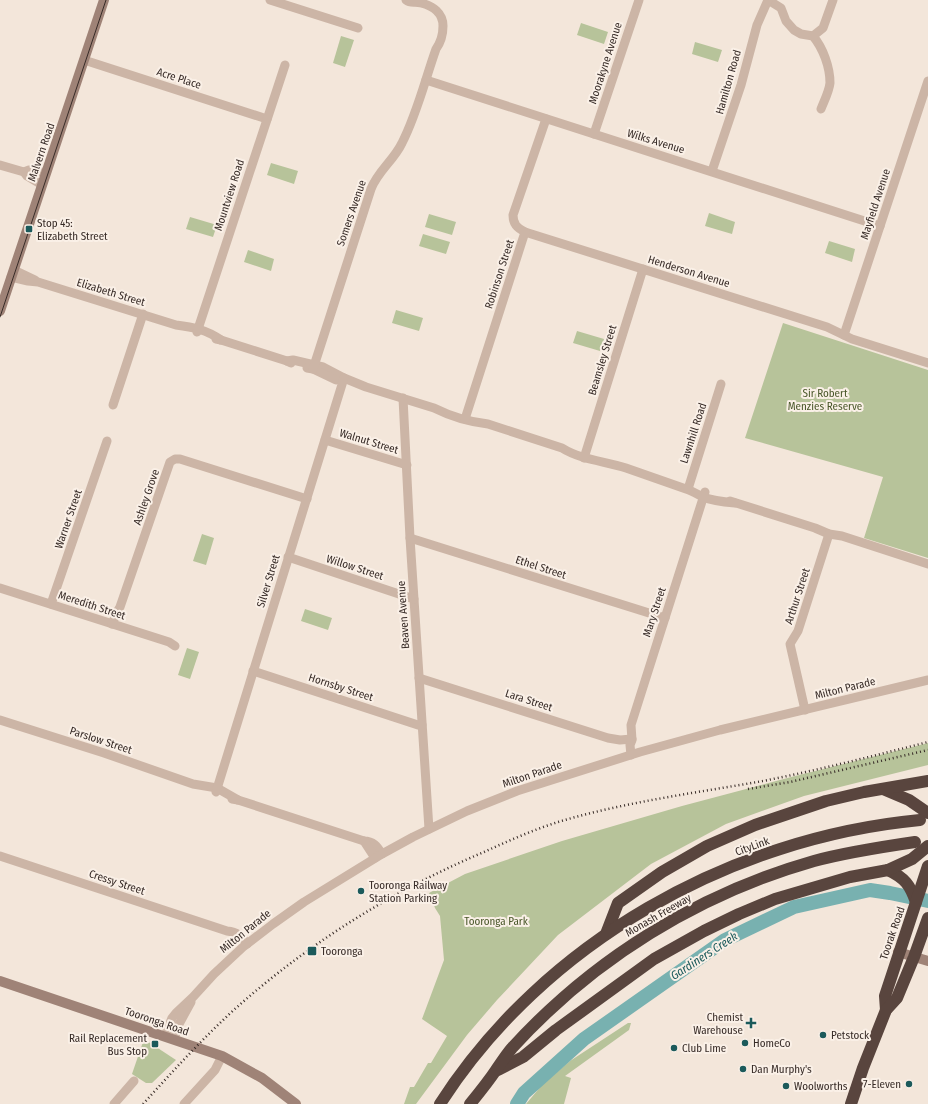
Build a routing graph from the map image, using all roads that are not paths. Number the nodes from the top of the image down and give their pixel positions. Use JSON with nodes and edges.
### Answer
{"nodes":[{"id":1,"x":104,"y":0,"type":"edge"},
{"id":2,"x":270,"y":0,"type":"edge"},
{"id":3,"x":406,"y":0,"type":"edge"},
{"id":4,"x":639,"y":0,"type":"edge"},
{"id":5,"x":768,"y":0,"type":"edge"},
{"id":6,"x":833,"y":0,"type":"edge"},
{"id":7,"x":358,"y":28,"type":"dead end"},
{"id":8,"x":813,"y":36,"type":"junction"},
{"id":9,"x":84,"y":60,"type":"junction"},
{"id":10,"x":285,"y":65,"type":"dead end"},
{"id":11,"x":426,"y":80,"type":"junction"},
{"id":12,"x":928,"y":81,"type":"edge"},
{"id":13,"x":822,"y":109,"type":"dead end"},
{"id":14,"x":267,"y":119,"type":"junction"},
{"id":15,"x":546,"y":119,"type":"junction"},
{"id":16,"x":594,"y":134,"type":"junction"},
{"id":17,"x":0,"y":165,"type":"edge"},
{"id":18,"x":712,"y":171,"type":"junction"},
{"id":19,"x":24,"y":172,"type":"junction"},
{"id":20,"x":46,"y":173,"type":"junction"},
{"id":21,"x":42,"y":184,"type":"junction"},
{"id":22,"x":880,"y":226,"type":"junction"},
{"id":23,"x":525,"y":232,"type":"junction"},
{"id":24,"x":643,"y":269,"type":"junction"},
{"id":25,"x":12,"y":273,"type":"junction"},
{"id":26,"x":0,"y":311,"type":"edge"},
{"id":27,"x":143,"y":314,"type":"junction"},
{"id":28,"x":198,"y":330,"type":"junction"},
{"id":29,"x":844,"y":335,"type":"junction"},
{"id":30,"x":928,"y":363,"type":"edge"},
{"id":31,"x":314,"y":367,"type":"junction"},
{"id":32,"x":343,"y":381,"type":"junction"},
{"id":33,"x":721,"y":384,"type":"dead end"},
{"id":34,"x":403,"y":398,"type":"junction"},
{"id":35,"x":113,"y":405,"type":"dead end"},
{"id":36,"x":466,"y":416,"type":"junction"},
{"id":37,"x":325,"y":440,"type":"junction"},
{"id":38,"x":106,"y":441,"type":"dead end"},
{"id":39,"x":585,"y":454,"type":"junction"},
{"id":40,"x":406,"y":465,"type":"junction"},
{"id":41,"x":689,"y":486,"type":"junction"},
{"id":42,"x":705,"y":495,"type":"junction"},
{"id":43,"x":307,"y":499,"type":"junction"},
{"id":44,"x":829,"y":536,"type":"junction"},
{"id":45,"x":410,"y":538,"type":"junction"},
{"id":46,"x":288,"y":557,"type":"junction"},
{"id":47,"x":928,"y":564,"type":"edge"},
{"id":48,"x":0,"y":588,"type":"edge"},
{"id":49,"x":414,"y":599,"type":"junction"},
{"id":50,"x":51,"y":604,"type":"junction"},
{"id":51,"x":665,"y":618,"type":"junction"},
{"id":52,"x":115,"y":624,"type":"junction"},
{"id":53,"x":175,"y":646,"type":"dead end"},
{"id":54,"x":253,"y":671,"type":"junction"},
{"id":55,"x":419,"y":678,"type":"junction"},
{"id":56,"x":928,"y":680,"type":"edge"},
{"id":57,"x":805,"y":710,"type":"junction"},
{"id":58,"x":0,"y":720,"type":"edge"},
{"id":59,"x":422,"y":725,"type":"junction"},
{"id":60,"x":632,"y":740,"type":"junction"},
{"id":61,"x":636,"y":754,"type":"junction"},
{"id":62,"x":928,"y":780,"type":"edge"},
{"id":63,"x":884,"y":789,"type":"junction"},
{"id":64,"x":216,"y":790,"type":"junction"},
{"id":65,"x":924,"y":814,"type":"edge"},
{"id":66,"x":429,"y":829,"type":"junction"},
{"id":67,"x":915,"y":842,"type":"dead end"},
{"id":68,"x":928,"y":846,"type":"edge"},
{"id":69,"x":0,"y":856,"type":"edge"},
{"id":70,"x":378,"y":856,"type":"junction"},
{"id":71,"x":928,"y":866,"type":"edge"},
{"id":72,"x":886,"y":870,"type":"junction"},
{"id":73,"x":916,"y":902,"type":"junction"},
{"id":74,"x":928,"y":918,"type":"edge"},
{"id":75,"x":606,"y":934,"type":"junction"},
{"id":76,"x":245,"y":946,"type":"junction"},
{"id":77,"x":898,"y":952,"type":"junction"},
{"id":78,"x":914,"y":957,"type":"junction"},
{"id":79,"x":928,"y":961,"type":"edge"},
{"id":80,"x":0,"y":981,"type":"edge"},
{"id":81,"x":886,"y":1010,"type":"junction"},
{"id":82,"x":170,"y":1038,"type":"junction"},
{"id":83,"x":222,"y":1056,"type":"junction"},
{"id":84,"x":496,"y":1071,"type":"junction"},
{"id":85,"x":134,"y":1081,"type":"dead end"},
{"id":86,"x":114,"y":1104,"type":"edge"},
{"id":87,"x":184,"y":1104,"type":"edge"},
{"id":88,"x":296,"y":1104,"type":"edge"},
{"id":89,"x":440,"y":1104,"type":"edge"},
{"id":90,"x":470,"y":1104,"type":"edge"},
{"id":91,"x":851,"y":1104,"type":"edge"}],
"edges":[{"from":1,"to":9,"type":"main road","name":"Malvern Road"},
{"from":2,"to":7,"type":"street"},
{"from":3,"to":11,"type":"street","name":"Somers Avenue"},
{"from":4,"to":16,"type":"street","name":"Moorakyne Avenue"},
{"from":5,"to":8,"type":"street"},
{"from":5,"to":18,"type":"street","name":"Hamilton Road"},
{"from":6,"to":8,"type":"street"},
{"from":8,"to":13,"type":"street"},
{"from":9,"to":14,"type":"street","name":"Acre Place"},
{"from":9,"to":20,"type":"main road","name":"Malvern Road"},
{"from":10,"to":14,"type":"street","name":"Mountview Road"},
{"from":11,"to":15,"type":"street","name":"Wilks Avenue"},
{"from":11,"to":31,"type":"street","name":"Somers Avenue"},
{"from":12,"to":22,"type":"street","name":"Mayfield Avenue"},
{"from":14,"to":28,"type":"street","name":"Mountview Road"},
{"from":15,"to":16,"type":"street","name":"Wilks Avenue"},
{"from":15,"to":23,"type":"street","name":"Robinson Street"},
{"from":16,"to":18,"type":"street","name":"Wilks Avenue"},
{"from":17,"to":19,"type":"street"},
{"from":18,"to":22,"type":"street","name":"Wilks Avenue"},
{"from":19,"to":20,"type":"street"},
{"from":19,"to":21,"type":"street"},
{"from":20,"to":21,"type":"main road","name":"Malvern Road"},
{"from":21,"to":25,"type":"main road","name":"Malvern Road"},
{"from":22,"to":29,"type":"street","name":"Mayfield Avenue"},
{"from":23,"to":24,"type":"street","name":"Henderson Avenue"},
{"from":23,"to":36,"type":"street","name":"Robinson Street"},
{"from":24,"to":29,"type":"street","name":"Henderson Avenue"},
{"from":24,"to":39,"type":"street","name":"Beamsley Street"},
{"from":25,"to":26,"type":"main road","name":"Malvern Road"},
{"from":25,"to":27,"type":"street","name":"Elizabeth Street"},
{"from":27,"to":28,"type":"street","name":"Elizabeth Street"},
{"from":27,"to":35,"type":"street"},
{"from":28,"to":31,"type":"street","name":"Elizabeth Street"},
{"from":29,"to":30,"type":"street","name":"Henderson Avenue"},
{"from":31,"to":32,"type":"street","name":"Elizabeth Street"},
{"from":32,"to":34,"type":"street","name":"Elizabeth Street"},
{"from":32,"to":37,"type":"street","name":"Silver Street"},
{"from":33,"to":41,"type":"street","name":"Lawnhill Road"},
{"from":34,"to":36,"type":"street","name":"Elizabeth Street"},
{"from":34,"to":40,"type":"street","name":"Beaven Avenue"},
{"from":36,"to":39,"type":"street","name":"Elizabeth Street"},
{"from":37,"to":40,"type":"street","name":"Walnut Street"},
{"from":37,"to":43,"type":"street","name":"Silver Street"},
{"from":38,"to":50,"type":"street","name":"Warner Street"},
{"from":39,"to":41,"type":"street","name":"Elizabeth Street"},
{"from":40,"to":45,"type":"street","name":"Beaven Avenue"},
{"from":41,"to":42,"type":"street","name":"Elizabeth Street"},
{"from":42,"to":44,"type":"street","name":"Elizabeth Street"},
{"from":42,"to":51,"type":"street","name":"Mary Street"},
{"from":43,"to":46,"type":"street","name":"Silver Street"},
{"from":43,"to":52,"type":"street","name":"Ashley Grove"},
{"from":44,"to":47,"type":"street","name":"Elizabeth Street"},
{"from":44,"to":57,"type":"street","name":"Arthur Street"},
{"from":45,"to":49,"type":"street","name":"Beaven Avenue"},
{"from":45,"to":51,"type":"street","name":"Ethel Street"},
{"from":46,"to":49,"type":"street","name":"Willow Street"},
{"from":46,"to":54,"type":"street","name":"Silver Street"},
{"from":48,"to":50,"type":"street","name":"Meredith Street"},
{"from":49,"to":55,"type":"street","name":"Beaven Avenue"},
{"from":50,"to":52,"type":"street","name":"Meredith Street"},
{"from":51,"to":60,"type":"street","name":"Mary Street"},
{"from":52,"to":53,"type":"street","name":"Meredith Street"},
{"from":54,"to":59,"type":"street","name":"Hornsby Street"},
{"from":54,"to":64,"type":"street","name":"Silver Street"},
{"from":55,"to":59,"type":"street","name":"Beaven Avenue"},
{"from":55,"to":60,"type":"street","name":"Lara Street"},
{"from":56,"to":57,"type":"street","name":"Milton Parade"},
{"from":57,"to":61,"type":"street","name":"Milton Parade"},
{"from":58,"to":64,"type":"street","name":"Parslow Street"},
{"from":59,"to":66,"type":"street","name":"Beaven Avenue"},
{"from":60,"to":61,"type":"street"},
{"from":61,"to":66,"type":"street","name":"Milton Parade"},
{"from":62,"to":63,"type":"highway"},
{"from":63,"to":65,"type":"highway"},
{"from":63,"to":75,"type":"highway"},
{"from":64,"to":70,"type":"street","name":"Parslow Street"},
{"from":65,"to":75,"type":"highway","name":"CityLink"},
{"from":66,"to":70,"type":"street","name":"Milton Parade"},
{"from":67,"to":84,"type":"highway","name":"Monash Freeway"},
{"from":68,"to":72,"type":"highway"},
{"from":69,"to":76,"type":"street","name":"Cressy Street"},
{"from":70,"to":76,"type":"street","name":"Milton Parade"},
{"from":71,"to":73,"type":"highway","name":"Toorak Road"},
{"from":72,"to":73,"type":"highway"},
{"from":72,"to":84,"type":"highway"},
{"from":73,"to":77,"type":"highway","name":"Toorak Road"},
{"from":74,"to":78,"type":"highway","name":"Toorak Road"},
{"from":75,"to":89,"type":"highway"},
{"from":76,"to":82,"type":"street","name":"Milton Parade"},
{"from":77,"to":78,"type":"main road"},
{"from":77,"to":81,"type":"highway","name":"Toorak Road"},
{"from":78,"to":79,"type":"main road"},
{"from":78,"to":81,"type":"highway","name":"Toorak Road"},
{"from":80,"to":82,"type":"main road","name":"Tooronga Road"},
{"from":81,"to":91,"type":"highway","name":"Toorak Road"},
{"from":82,"to":83,"type":"main road","name":"Tooronga Road"},
{"from":83,"to":87,"type":"street"},
{"from":83,"to":88,"type":"main road","name":"Tooronga Road"},
{"from":84,"to":90,"type":"highway","name":"Monash Freeway"},
{"from":85,"to":86,"type":"street"}]}
